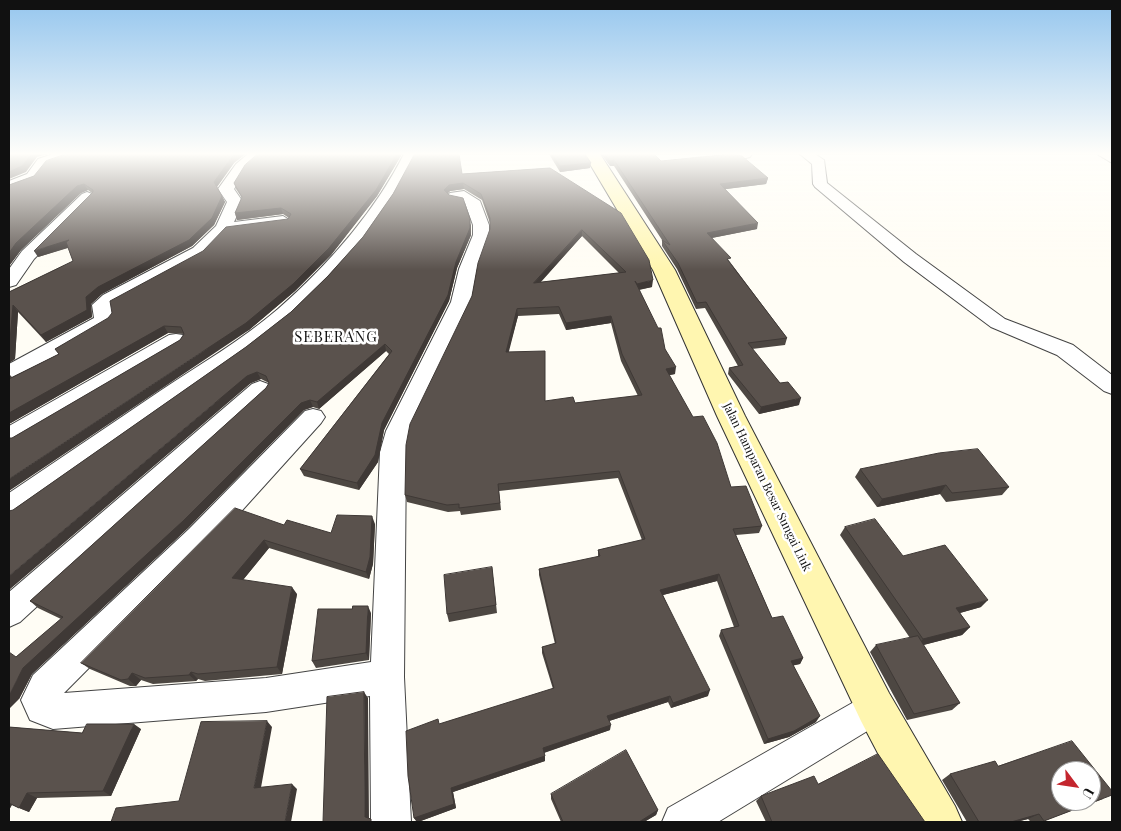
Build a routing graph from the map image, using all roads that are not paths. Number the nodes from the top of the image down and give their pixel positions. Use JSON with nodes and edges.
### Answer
{"nodes":[{"id":1,"x":229,"y":193,"type":"edge"},
{"id":2,"x":391,"y":193,"type":"edge"},
{"id":3,"x":616,"y":193,"type":"edge"},
{"id":4,"x":831,"y":193,"type":"edge"},
{"id":5,"x":455,"y":196,"type":"edge"},
{"id":6,"x":88,"y":197,"type":"edge"},
{"id":7,"x":283,"y":221,"type":"edge"},
{"id":8,"x":223,"y":228,"type":"junction"},
{"id":9,"x":9,"y":281,"type":"edge"},
{"id":10,"x":176,"y":340,"type":"edge"},
{"id":11,"x":9,"y":372,"type":"edge"},
{"id":12,"x":1112,"y":386,"type":"edge"},
{"id":13,"x":260,"y":390,"type":"dead end"},
{"id":14,"x":313,"y":417,"type":"dead end"},
{"id":15,"x":9,"y":437,"type":"edge"},
{"id":16,"x":9,"y":508,"type":"edge"},
{"id":17,"x":9,"y":612,"type":"edge"},
{"id":18,"x":387,"y":677,"type":"junction"},
{"id":19,"x":875,"y":707,"type":"junction"},
{"id":20,"x":391,"y":822,"type":"edge"},
{"id":21,"x":682,"y":822,"type":"edge"},
{"id":22,"x":938,"y":822,"type":"edge"}],
"edges":[{"from":1,"to":8,"type":"street"},
{"from":2,"to":16,"type":"street"},
{"from":3,"to":19,"type":"street","name":"Jalan Hamparan Besar Sungai Liuk"},
{"from":4,"to":12,"type":"street"},
{"from":5,"to":18,"type":"street"},
{"from":6,"to":9,"type":"street"},
{"from":7,"to":8,"type":"street"},
{"from":8,"to":11,"type":"street"},
{"from":10,"to":15,"type":"street"},
{"from":13,"to":17,"type":"street"},
{"from":14,"to":18,"type":"street"},
{"from":18,"to":20,"type":"street"},
{"from":19,"to":21,"type":"street"},
{"from":19,"to":22,"type":"street","name":"Jalan Hamparan Besar Sungai Liuk"}]}
